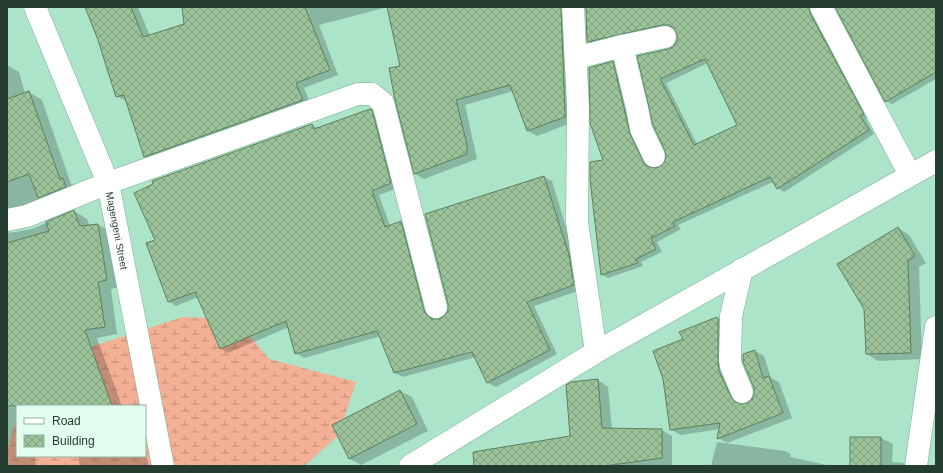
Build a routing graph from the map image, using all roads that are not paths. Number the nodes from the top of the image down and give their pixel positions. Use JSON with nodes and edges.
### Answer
{"nodes":[{"id":1,"x":34,"y":7,"type":"edge"},
{"id":2,"x":573,"y":7,"type":"edge"},
{"id":3,"x":821,"y":7,"type":"edge"},
{"id":4,"x":666,"y":37,"type":"dead end"},
{"id":5,"x":622,"y":46,"type":"junction"},
{"id":6,"x":576,"y":58,"type":"junction"},
{"id":7,"x":654,"y":156,"type":"dead end"},
{"id":8,"x":936,"y":160,"type":"edge"},
{"id":9,"x":910,"y":175,"type":"junction"},
{"id":10,"x":108,"y":183,"type":"junction"},
{"id":11,"x":7,"y":220,"type":"edge"},
{"id":12,"x":742,"y":269,"type":"junction"},
{"id":13,"x":436,"y":307,"type":"dead end"},
{"id":14,"x":936,"y":327,"type":"edge"},
{"id":15,"x":596,"y":352,"type":"junction"},
{"id":16,"x":742,"y":392,"type":"dead end"},
{"id":17,"x":163,"y":466,"type":"edge"},
{"id":18,"x":410,"y":466,"type":"edge"},
{"id":19,"x":916,"y":466,"type":"edge"}],
"edges":[{"from":1,"to":10,"type":"street","name":"Magengeni Street"},
{"from":2,"to":6,"type":"street"},
{"from":3,"to":9,"type":"street"},
{"from":4,"to":5,"type":"street"},
{"from":5,"to":6,"type":"street"},
{"from":5,"to":7,"type":"street"},
{"from":6,"to":15,"type":"street"},
{"from":8,"to":9,"type":"street"},
{"from":9,"to":12,"type":"street"},
{"from":10,"to":11,"type":"street"},
{"from":10,"to":13,"type":"street"},
{"from":10,"to":17,"type":"street","name":"Magengeni Street"},
{"from":12,"to":15,"type":"street"},
{"from":12,"to":16,"type":"street"},
{"from":14,"to":19,"type":"street"},
{"from":15,"to":18,"type":"street"}]}
